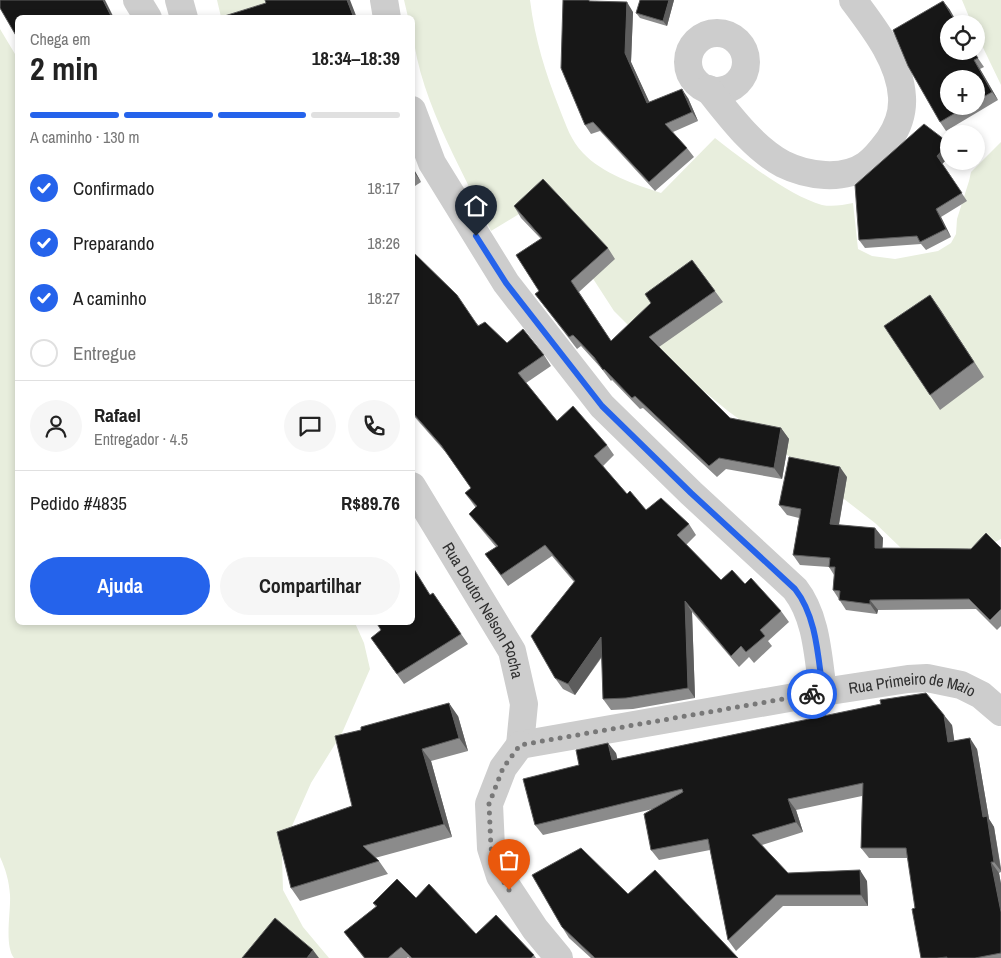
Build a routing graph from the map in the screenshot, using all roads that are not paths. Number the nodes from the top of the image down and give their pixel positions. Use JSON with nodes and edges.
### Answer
{"nodes":[{"id":1,"x":137,"y":0,"type":"edge"},
{"id":2,"x":180,"y":0,"type":"edge"},
{"id":3,"x":384,"y":0,"type":"edge"},
{"id":4,"x":853,"y":0,"type":"edge"},
{"id":5,"x":146,"y":15,"type":"edge"},
{"id":6,"x":183,"y":15,"type":"edge"},
{"id":7,"x":387,"y":15,"type":"edge"},
{"id":8,"x":708,"y":90,"type":"dead end"},
{"id":9,"x":415,"y":118,"type":"edge"},
{"id":10,"x":415,"y":491,"type":"edge"},
{"id":11,"x":823,"y":692,"type":"junction"},
{"id":12,"x":1001,"y":712,"type":"edge"},
{"id":13,"x":520,"y":745,"type":"junction"},
{"id":14,"x":560,"y":958,"type":"edge"}],
"edges":[{"from":1,"to":5,"type":"street"},
{"from":2,"to":6,"type":"street"},
{"from":3,"to":7,"type":"street"},
{"from":4,"to":8,"type":"street"},
{"from":9,"to":11,"type":"street"},
{"from":10,"to":13,"type":"street","name":"Rua Doutor Nelson Rocha"},
{"from":11,"to":12,"type":"street","name":"Rua Primeiro de Maio"},
{"from":11,"to":13,"type":"street","name":"Rua Primeiro de Maio"},
{"from":13,"to":14,"type":"street"}]}
